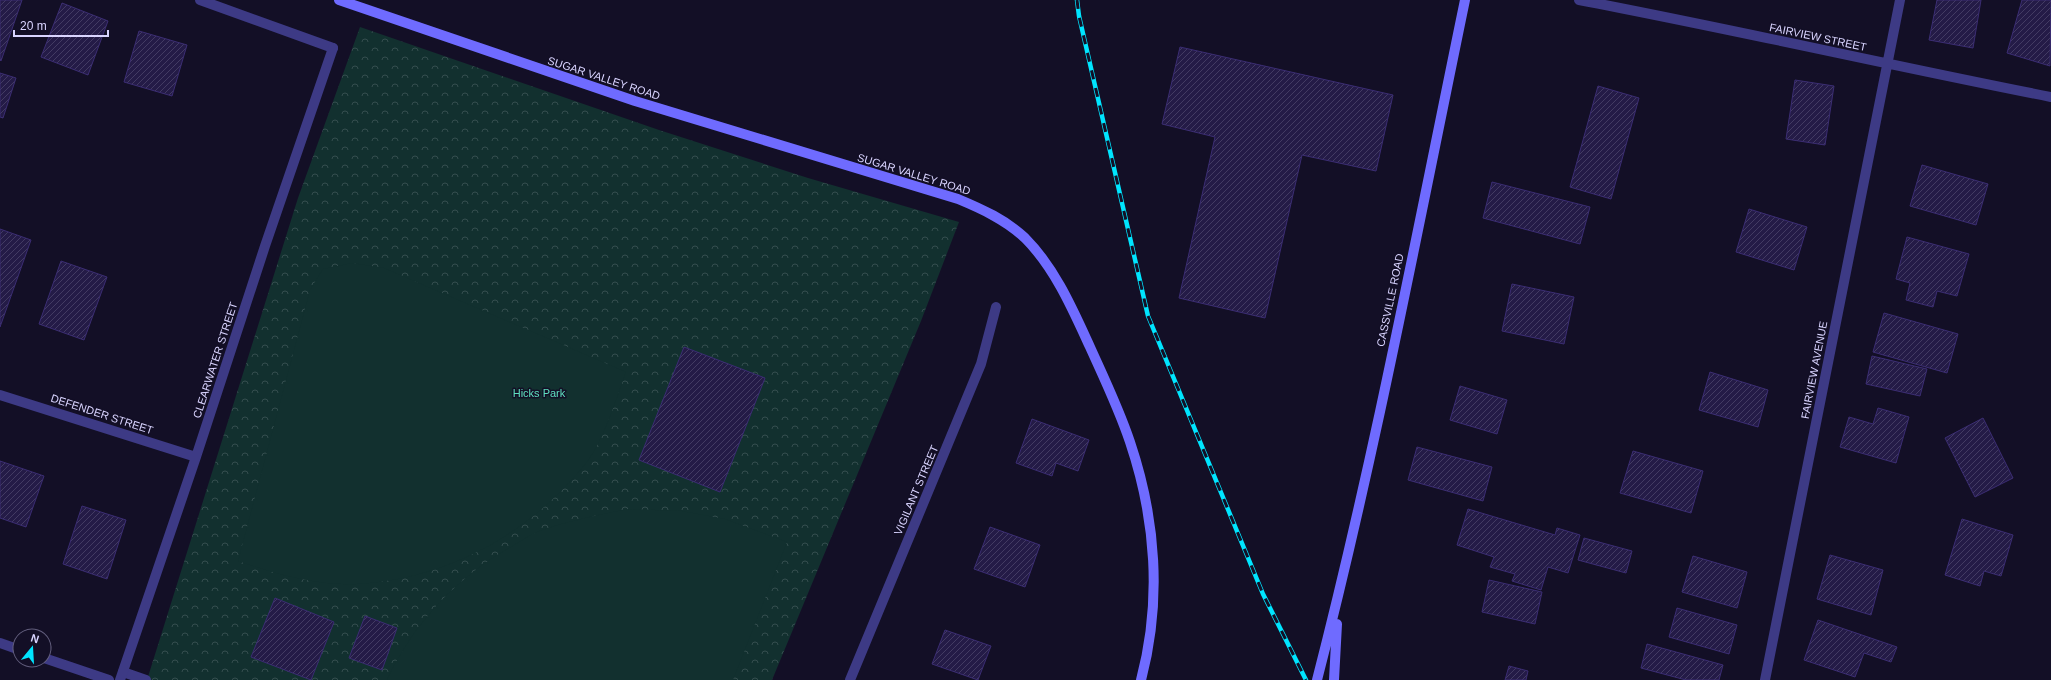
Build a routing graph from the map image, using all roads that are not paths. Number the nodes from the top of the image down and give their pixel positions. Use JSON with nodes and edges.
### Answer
{"nodes":[{"id":1,"x":200,"y":0,"type":"edge"},
{"id":2,"x":339,"y":0,"type":"edge"},
{"id":3,"x":1465,"y":0,"type":"edge"},
{"id":4,"x":1579,"y":0,"type":"edge"},
{"id":5,"x":1900,"y":0,"type":"edge"},
{"id":6,"x":1886,"y":65,"type":"junction"},
{"id":7,"x":2051,"y":97,"type":"edge"},
{"id":8,"x":996,"y":307,"type":"dead end"},
{"id":9,"x":0,"y":395,"type":"edge"},
{"id":10,"x":196,"y":457,"type":"junction"},
{"id":11,"x":1338,"y":604,"type":"junction"},
{"id":12,"x":0,"y":643,"type":"edge"},
{"id":13,"x":12,"y":647,"type":"edge"},
{"id":14,"x":52,"y":661,"type":"edge"},
{"id":15,"x":122,"y":676,"type":"edge"},
{"id":16,"x":109,"y":680,"type":"edge"},
{"id":17,"x":146,"y":680,"type":"edge"},
{"id":18,"x":850,"y":680,"type":"edge"},
{"id":19,"x":1141,"y":680,"type":"edge"},
{"id":20,"x":1317,"y":680,"type":"edge"},
{"id":21,"x":1334,"y":680,"type":"edge"},
{"id":22,"x":1765,"y":680,"type":"edge"}],
"edges":[{"from":1,"to":10,"type":"street","name":"CLEARWATER STREET"},
{"from":2,"to":19,"type":"street","name":"SUGAR VALLEY ROAD"},
{"from":3,"to":11,"type":"street","name":"CASSVILLE ROAD"},
{"from":4,"to":6,"type":"street","name":"FAIRVIEW STREET"},
{"from":5,"to":6,"type":"street","name":"FAIRVIEW AVENUE"},
{"from":6,"to":7,"type":"street","name":"FAIRVIEW STREET"},
{"from":6,"to":22,"type":"street","name":"FAIRVIEW AVENUE"},
{"from":8,"to":18,"type":"street","name":"VIGILANT STREET"},
{"from":9,"to":10,"type":"street","name":"DEFENDER STREET"},
{"from":10,"to":15,"type":"street","name":"CLEARWATER STREET"},
{"from":11,"to":20,"type":"street","name":"CASSVILLE ROAD"},
{"from":11,"to":21,"type":"street","name":"CASSVILLE ROAD"},
{"from":12,"to":13,"type":"street"},
{"from":14,"to":16,"type":"street"},
{"from":15,"to":17,"type":"street"}]}
